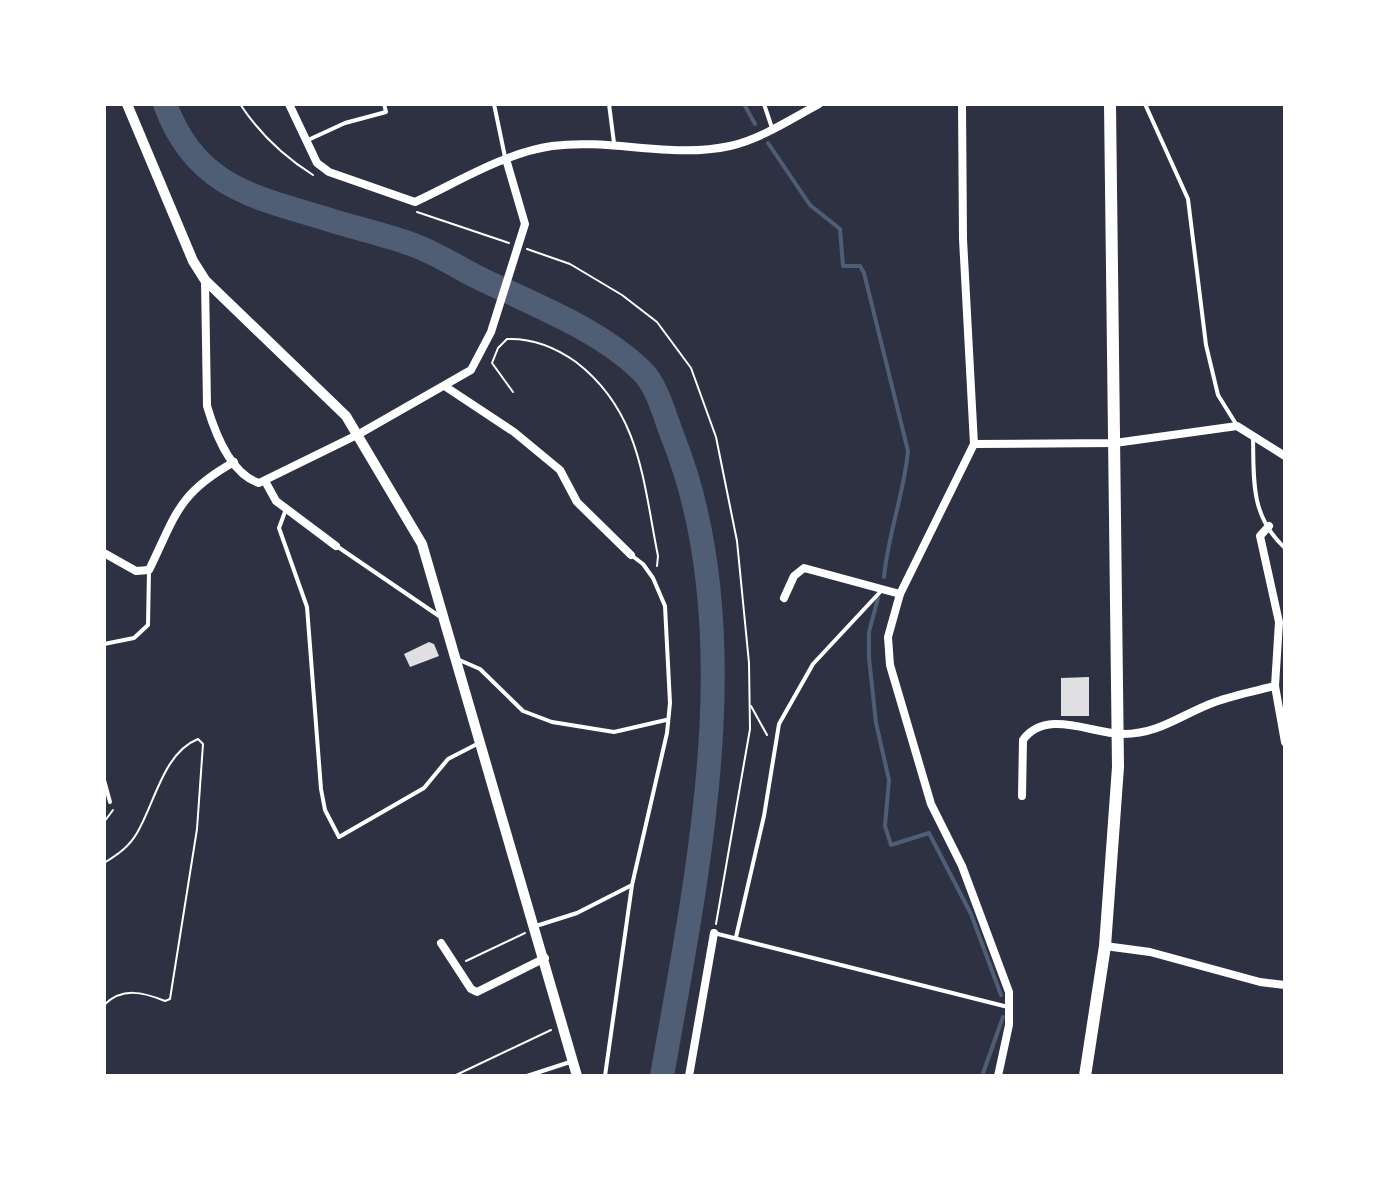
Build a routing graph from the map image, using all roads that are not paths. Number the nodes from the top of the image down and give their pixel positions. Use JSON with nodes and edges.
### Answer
{"nodes":[{"id":1,"x":127,"y":104,"type":"edge"},
{"id":2,"x":289,"y":104,"type":"edge"},
{"id":3,"x":384,"y":104,"type":"edge"},
{"id":4,"x":494,"y":104,"type":"edge"},
{"id":5,"x":609,"y":104,"type":"edge"},
{"id":6,"x":764,"y":104,"type":"edge"},
{"id":7,"x":819,"y":104,"type":"edge"},
{"id":8,"x":962,"y":104,"type":"edge"},
{"id":9,"x":1110,"y":104,"type":"edge"},
{"id":10,"x":1145,"y":104,"type":"edge"},
{"id":11,"x":772,"y":128,"type":"junction"},
{"id":12,"x":306,"y":141,"type":"junction"},
{"id":13,"x":614,"y":143,"type":"junction"},
{"id":14,"x":506,"y":159,"type":"junction"},
{"id":15,"x":205,"y":280,"type":"junction"},
{"id":16,"x":446,"y":387,"type":"junction"},
{"id":17,"x":1237,"y":426,"type":"junction"},
{"id":18,"x":359,"y":434,"type":"junction"},
{"id":19,"x":1253,"y":437,"type":"junction"},
{"id":20,"x":1115,"y":443,"type":"junction"},
{"id":21,"x":974,"y":444,"type":"junction"},
{"id":22,"x":1285,"y":456,"type":"edge"},
{"id":23,"x":234,"y":462,"type":"junction"},
{"id":24,"x":265,"y":481,"type":"junction"},
{"id":25,"x":286,"y":509,"type":"junction"},
{"id":26,"x":1269,"y":526,"type":"junction"},
{"id":27,"x":336,"y":546,"type":"joint"},
{"id":28,"x":1285,"y":548,"type":"edge"},
{"id":29,"x":104,"y":553,"type":"edge"},
{"id":30,"x":631,"y":555,"type":"joint"},
{"id":31,"x":149,"y":570,"type":"junction"},
{"id":32,"x":883,"y":588,"type":"junction"},
{"id":33,"x":900,"y":594,"type":"junction"},
{"id":34,"x":784,"y":598,"type":"dead end"},
{"id":35,"x":445,"y":620,"type":"junction"},
{"id":36,"x":104,"y":644,"type":"edge"},
{"id":37,"x":456,"y":659,"type":"junction"},
{"id":38,"x":1275,"y":686,"type":"junction"},
{"id":39,"x":666,"y":720,"type":"junction"},
{"id":40,"x":1119,"y":734,"type":"junction"},
{"id":41,"x":481,"y":742,"type":"junction"},
{"id":42,"x":1285,"y":742,"type":"edge"},
{"id":43,"x":104,"y":780,"type":"edge"},
{"id":44,"x":1022,"y":796,"type":"dead end"},
{"id":45,"x":110,"y":802,"type":"road end"},
{"id":46,"x":632,"y":885,"type":"junction"},
{"id":47,"x":532,"y":929,"type":"junction"},
{"id":48,"x":714,"y":933,"type":"joint"},
{"id":49,"x":736,"y":937,"type":"junction"},
{"id":50,"x":441,"y":943,"type":"dead end"},
{"id":51,"x":1105,"y":946,"type":"junction"},
{"id":52,"x":545,"y":958,"type":"junction"},
{"id":53,"x":1285,"y":985,"type":"edge"},
{"id":54,"x":1011,"y":1007,"type":"junction"},
{"id":55,"x":573,"y":1061,"type":"junction"},
{"id":56,"x":527,"y":1076,"type":"edge"},
{"id":57,"x":577,"y":1076,"type":"edge"},
{"id":58,"x":605,"y":1076,"type":"edge"},
{"id":59,"x":689,"y":1076,"type":"edge"},
{"id":60,"x":998,"y":1076,"type":"edge"},
{"id":61,"x":1085,"y":1076,"type":"edge"}],
"edges":[{"from":1,"to":15,"type":"street"},
{"from":2,"to":12,"type":"street"},
{"from":3,"to":12,"type":"lane"},
{"from":4,"to":14,"type":"lane"},
{"from":5,"to":13,"type":"lane"},
{"from":6,"to":11,"type":"lane"},
{"from":7,"to":11,"type":"street"},
{"from":8,"to":21,"type":"street"},
{"from":9,"to":20,"type":"main road"},
{"from":10,"to":17,"type":"lane"},
{"from":11,"to":13,"type":"street"},
{"from":12,"to":14,"type":"street"},
{"from":13,"to":14,"type":"street"},
{"from":14,"to":16,"type":"street"},
{"from":15,"to":18,"type":"street"},
{"from":15,"to":23,"type":"street"},
{"from":16,"to":18,"type":"street"},
{"from":16,"to":30,"type":"street"},
{"from":17,"to":19,"type":"street"},
{"from":17,"to":20,"type":"street"},
{"from":18,"to":24,"type":"street"},
{"from":18,"to":35,"type":"street"},
{"from":19,"to":22,"type":"street"},
{"from":19,"to":26,"type":"lane"},
{"from":20,"to":21,"type":"street"},
{"from":20,"to":40,"type":"main road"},
{"from":21,"to":33,"type":"street"},
{"from":23,"to":24,"type":"street"},
{"from":23,"to":31,"type":"street"},
{"from":24,"to":25,"type":"street"},
{"from":25,"to":27,"type":"street"},
{"from":25,"to":41,"type":"lane"},
{"from":26,"to":28,"type":"lane"},
{"from":26,"to":38,"type":"street"},
{"from":27,"to":35,"type":"lane"},
{"from":29,"to":31,"type":"street"},
{"from":30,"to":39,"type":"lane"},
{"from":31,"to":36,"type":"lane"},
{"from":32,"to":33,"type":"street"},
{"from":32,"to":34,"type":"street"},
{"from":32,"to":49,"type":"lane"},
{"from":33,"to":54,"type":"street"},
{"from":35,"to":37,"type":"street"},
{"from":37,"to":39,"type":"lane"},
{"from":37,"to":41,"type":"street"},
{"from":38,"to":40,"type":"street"},
{"from":38,"to":42,"type":"street"},
{"from":39,"to":46,"type":"lane"},
{"from":40,"to":44,"type":"street"},
{"from":40,"to":51,"type":"main road"},
{"from":41,"to":47,"type":"street"},
{"from":43,"to":45,"type":"lane"},
{"from":46,"to":47,"type":"lane"},
{"from":46,"to":58,"type":"lane"},
{"from":47,"to":52,"type":"street"},
{"from":48,"to":49,"type":"lane"},
{"from":48,"to":59,"type":"street"},
{"from":49,"to":54,"type":"lane"},
{"from":50,"to":52,"type":"street"},
{"from":51,"to":53,"type":"street"},
{"from":51,"to":61,"type":"main road"},
{"from":52,"to":55,"type":"street"},
{"from":54,"to":60,"type":"street"},
{"from":55,"to":56,"type":"lane"},
{"from":55,"to":57,"type":"street"}]}
